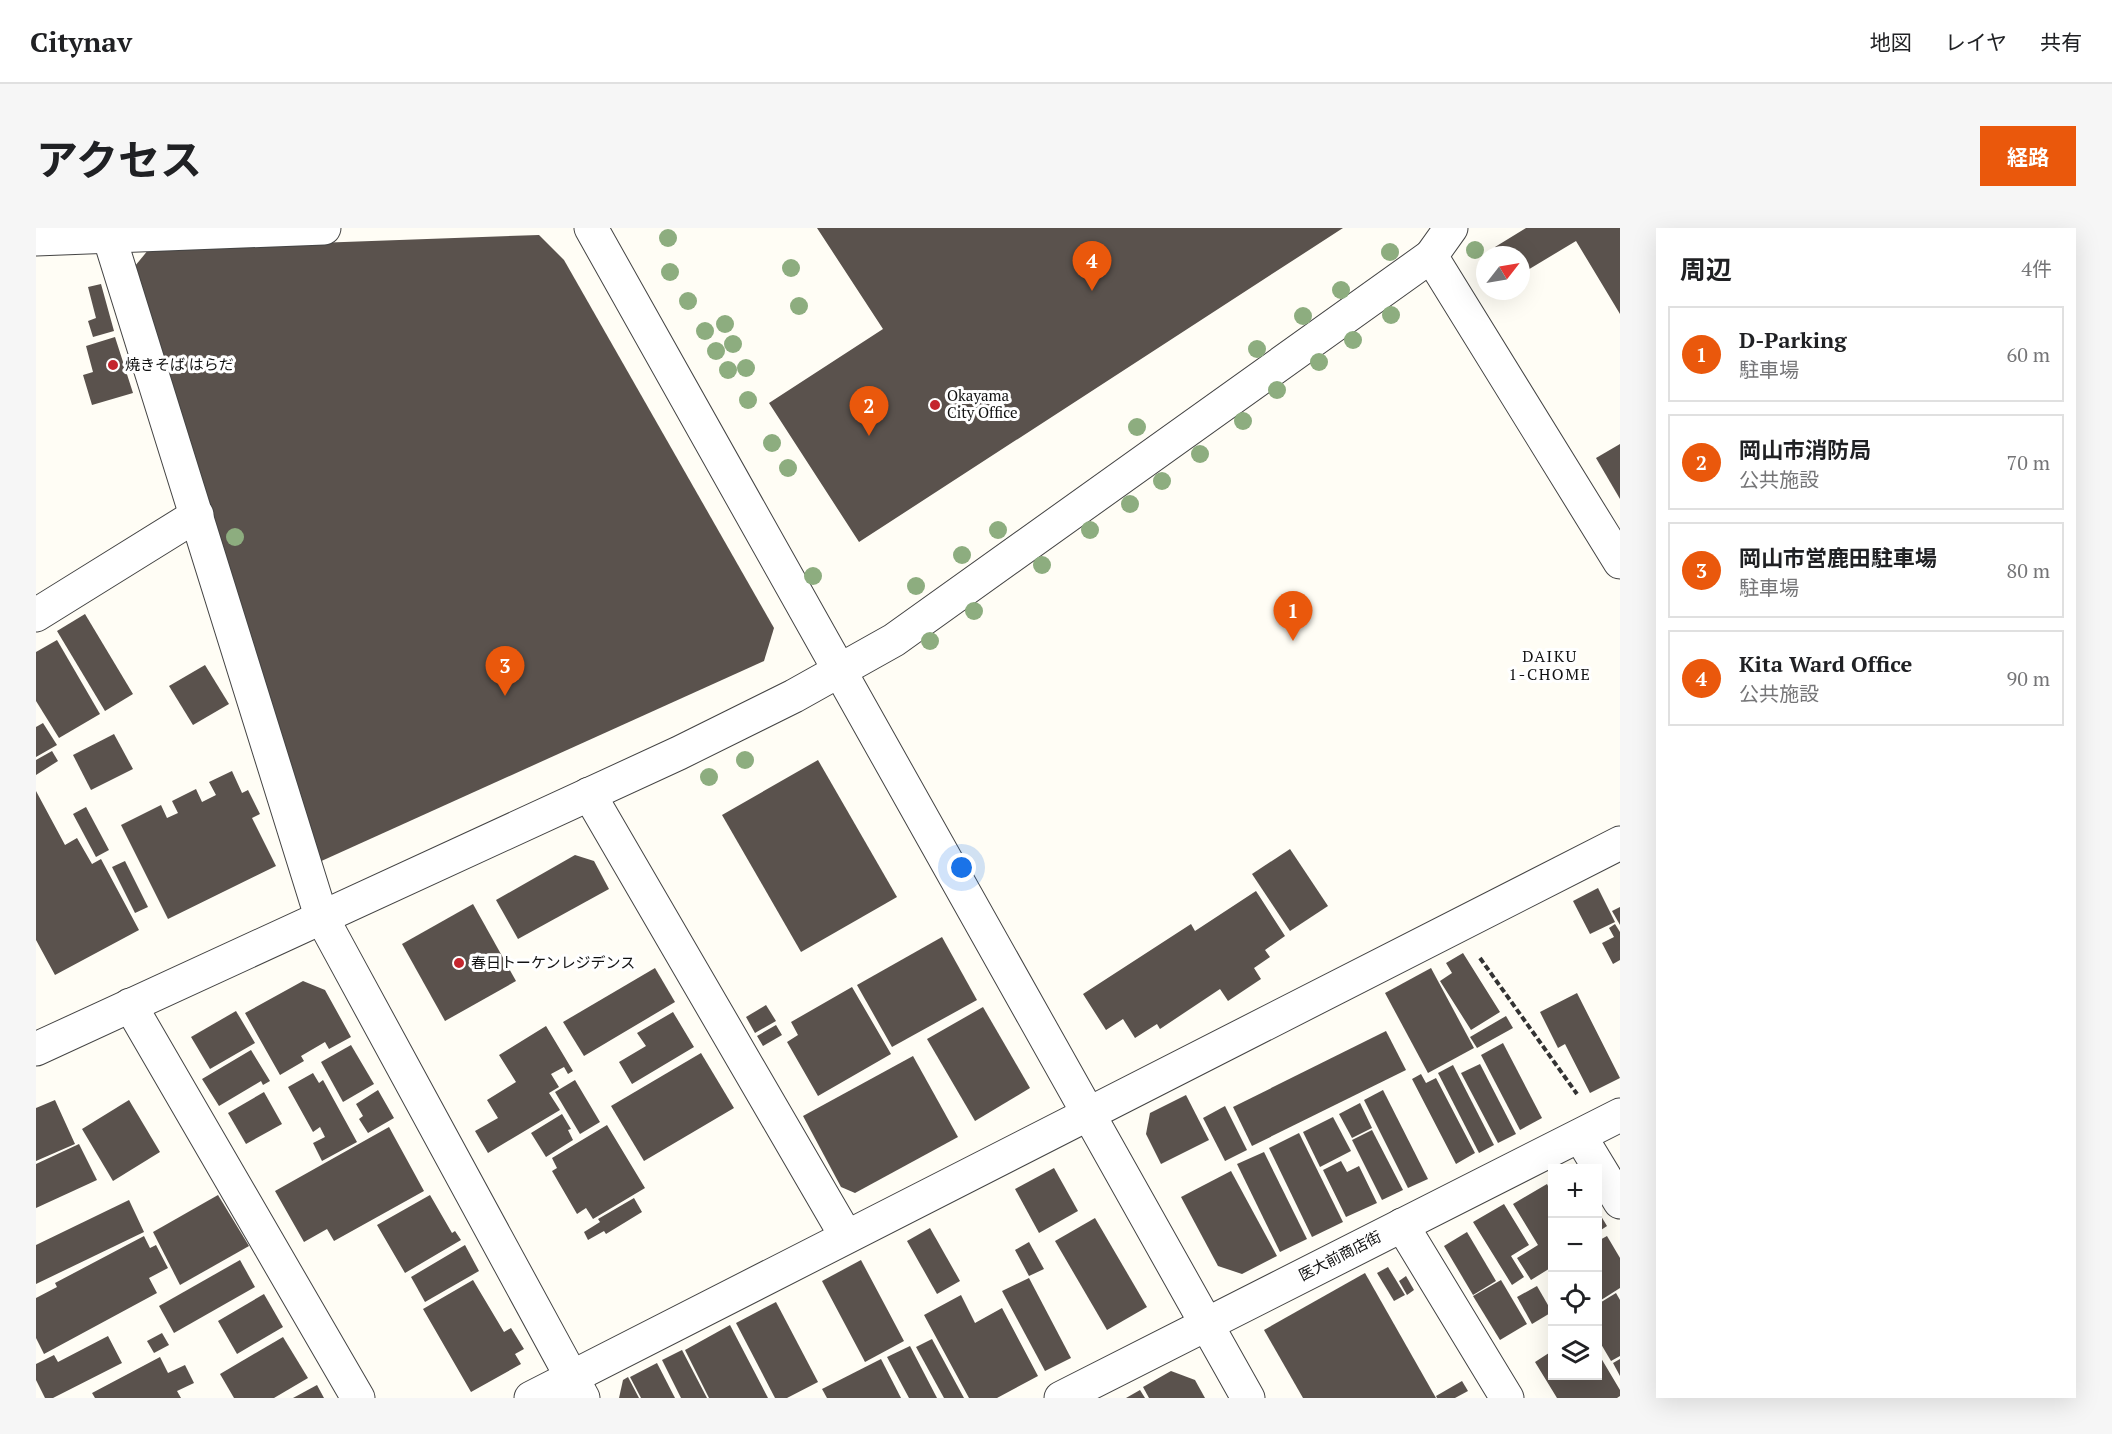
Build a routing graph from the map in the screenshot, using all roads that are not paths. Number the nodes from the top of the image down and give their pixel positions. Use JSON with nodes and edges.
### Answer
{"nodes":[{"id":1,"x":324,"y":228,"type":"edge"},
{"id":2,"x":591,"y":228,"type":"edge"},
{"id":3,"x":1451,"y":228,"type":"edge"},
{"id":4,"x":109,"y":236,"type":"junction"},
{"id":5,"x":36,"y":239,"type":"edge"},
{"id":6,"x":1431,"y":256,"type":"junction"},
{"id":7,"x":196,"y":515,"type":"junction"},
{"id":8,"x":1620,"y":562,"type":"edge"},
{"id":9,"x":36,"y":615,"type":"edge"},
{"id":10,"x":838,"y":671,"type":"junction"},
{"id":11,"x":589,"y":794,"type":"junction"},
{"id":12,"x":1620,"y":843,"type":"edge"},
{"id":13,"x":321,"y":916,"type":"junction"},
{"id":14,"x":130,"y":1005,"type":"junction"},
{"id":15,"x":36,"y":1049,"type":"edge"},
{"id":16,"x":1088,"y":1113,"type":"junction"},
{"id":17,"x":1600,"y":1126,"type":"edge"},
{"id":18,"x":1620,"y":1202,"type":"edge"},
{"id":19,"x":1402,"y":1225,"type":"junction"},
{"id":20,"x":846,"y":1236,"type":"junction"},
{"id":21,"x":1206,"y":1323,"type":"junction"},
{"id":22,"x":578,"y":1388,"type":"edge"},
{"id":23,"x":357,"y":1398,"type":"edge"},
{"id":24,"x":531,"y":1398,"type":"edge"},
{"id":25,"x":1061,"y":1398,"type":"edge"},
{"id":26,"x":1248,"y":1398,"type":"edge"},
{"id":27,"x":1507,"y":1398,"type":"edge"}],
"edges":[{"from":1,"to":4,"type":"street"},
{"from":2,"to":10,"type":"street"},
{"from":3,"to":6,"type":"street"},
{"from":4,"to":5,"type":"street"},
{"from":4,"to":7,"type":"street"},
{"from":6,"to":8,"type":"street"},
{"from":6,"to":10,"type":"street"},
{"from":7,"to":9,"type":"street"},
{"from":7,"to":13,"type":"street"},
{"from":10,"to":11,"type":"street"},
{"from":10,"to":16,"type":"street"},
{"from":11,"to":13,"type":"street"},
{"from":11,"to":20,"type":"street"},
{"from":12,"to":16,"type":"street"},
{"from":13,"to":14,"type":"street"},
{"from":13,"to":22,"type":"street"},
{"from":14,"to":15,"type":"street"},
{"from":14,"to":23,"type":"street"},
{"from":16,"to":20,"type":"street"},
{"from":16,"to":21,"type":"street"},
{"from":17,"to":18,"type":"street"},
{"from":17,"to":19,"type":"street","name":"医大前商店街"},
{"from":19,"to":21,"type":"street","name":"医大前商店街"},
{"from":19,"to":27,"type":"street"},
{"from":20,"to":22,"type":"street"},
{"from":21,"to":25,"type":"street","name":"医大前商店街"},
{"from":21,"to":26,"type":"street"},
{"from":22,"to":24,"type":"street"}]}
